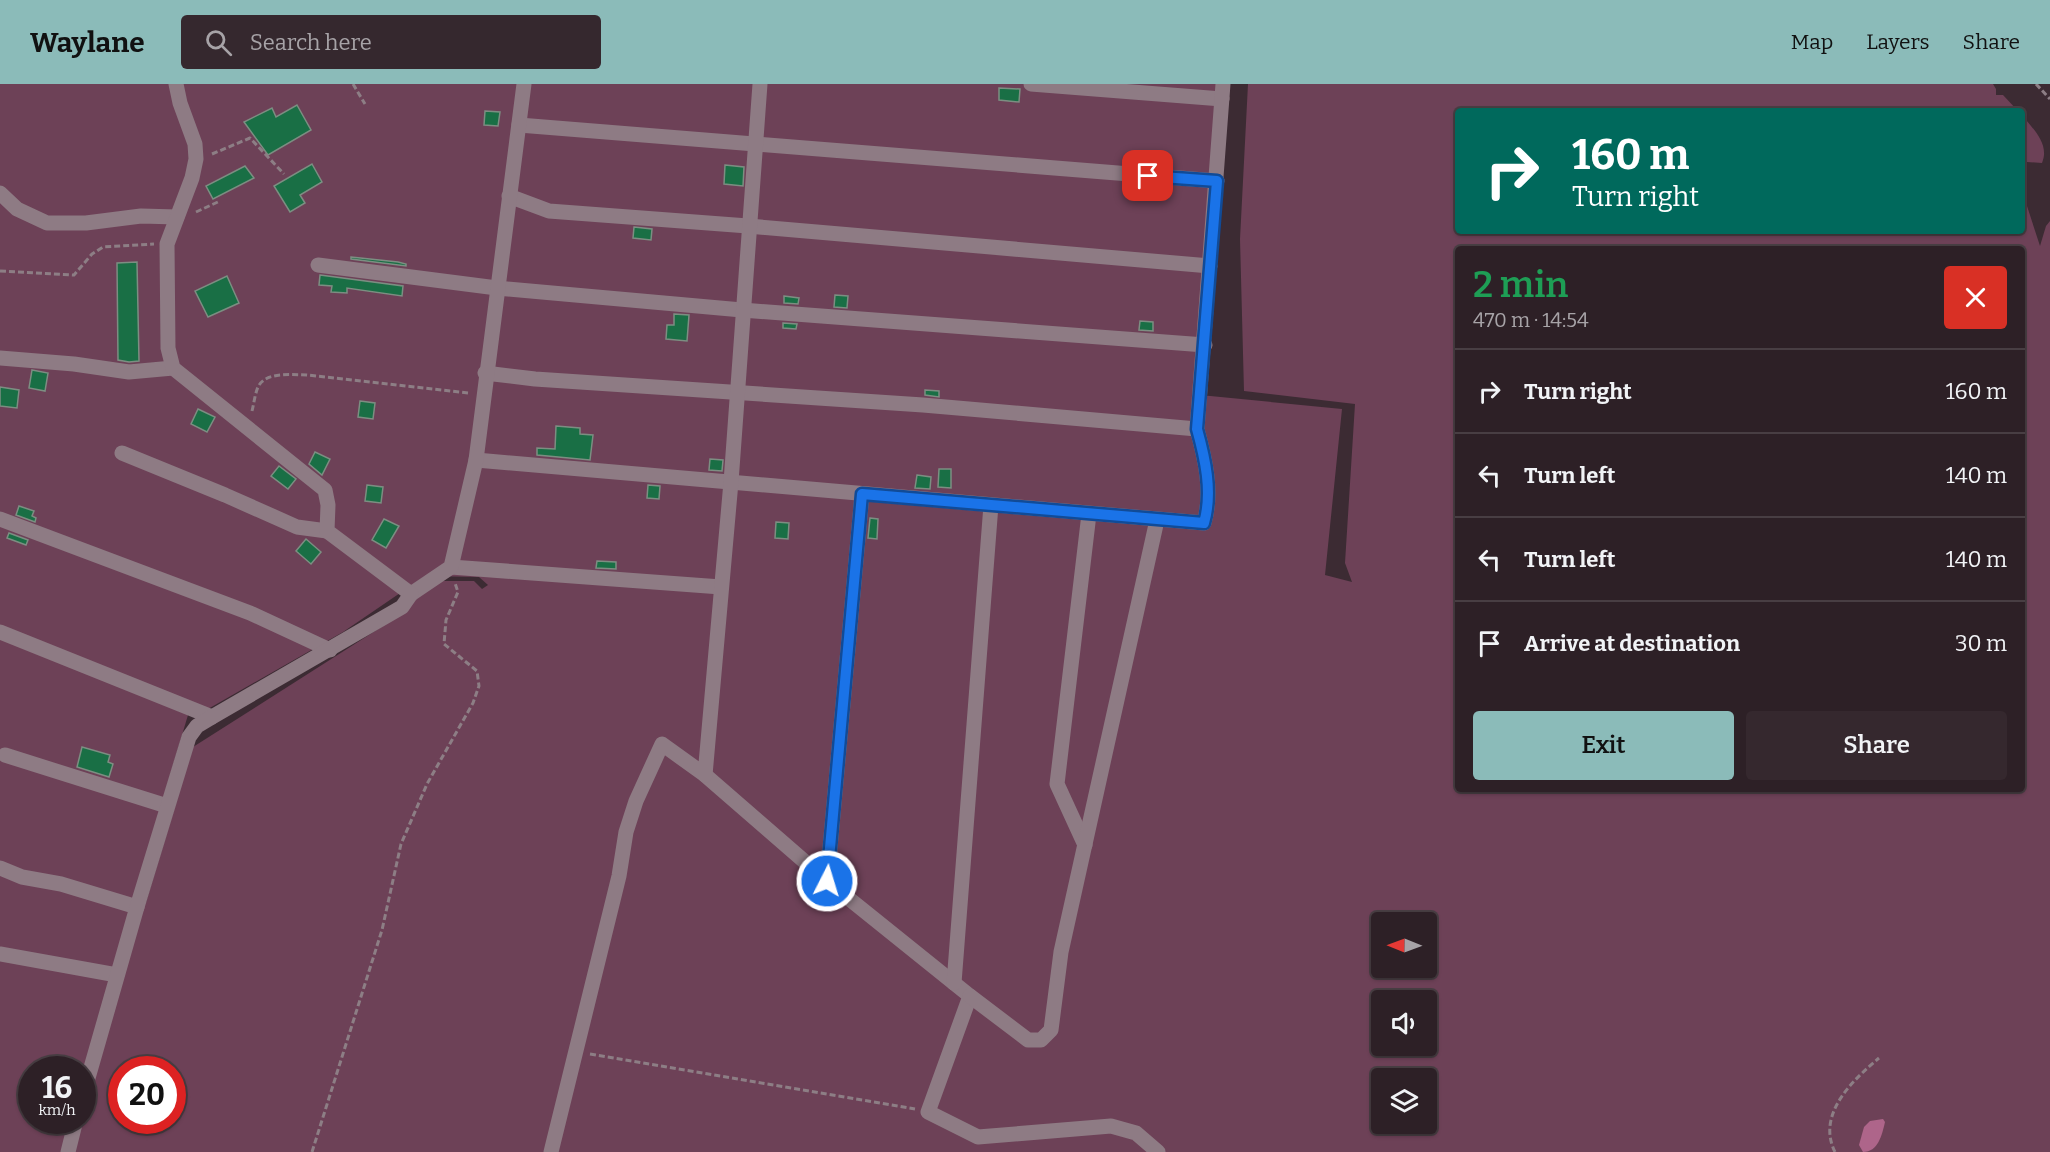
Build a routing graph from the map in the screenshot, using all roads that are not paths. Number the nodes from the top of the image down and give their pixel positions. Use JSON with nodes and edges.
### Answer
{"nodes":[{"id":1,"x":176,"y":84,"type":"edge"},
{"id":2,"x":524,"y":84,"type":"edge"},
{"id":3,"x":760,"y":84,"type":"edge"},
{"id":4,"x":1031,"y":84,"type":"edge"},
{"id":5,"x":1223,"y":92,"type":"edge"},
{"id":6,"x":519,"y":125,"type":"junction"},
{"id":7,"x":755,"y":145,"type":"junction"},
{"id":8,"x":1217,"y":181,"type":"junction"},
{"id":9,"x":0,"y":193,"type":"edge"},
{"id":10,"x":509,"y":196,"type":"junction"},
{"id":11,"x":177,"y":217,"type":"junction"},
{"id":12,"x":748,"y":226,"type":"junction"},
{"id":13,"x":318,"y":265,"type":"dead end"},
{"id":14,"x":1210,"y":266,"type":"junction"},
{"id":15,"x":497,"y":288,"type":"junction"},
{"id":16,"x":742,"y":310,"type":"junction"},
{"id":17,"x":1205,"y":345,"type":"junction"},
{"id":18,"x":0,"y":358,"type":"edge"},
{"id":19,"x":173,"y":368,"type":"junction"},
{"id":20,"x":485,"y":372,"type":"junction"},
{"id":21,"x":736,"y":393,"type":"junction"},
{"id":22,"x":1197,"y":429,"type":"junction"},
{"id":23,"x":122,"y":453,"type":"dead end"},
{"id":24,"x":476,"y":460,"type":"junction"},
{"id":25,"x":730,"y":482,"type":"junction"},
{"id":26,"x":862,"y":494,"type":"junction"},
{"id":27,"x":991,"y":505,"type":"junction"},
{"id":28,"x":1089,"y":514,"type":"junction"},
{"id":29,"x":0,"y":519,"type":"edge"},
{"id":30,"x":1157,"y":520,"type":"junction"},
{"id":31,"x":327,"y":531,"type":"junction"},
{"id":32,"x":451,"y":567,"type":"junction"},
{"id":33,"x":721,"y":587,"type":"junction"},
{"id":34,"x":411,"y":594,"type":"junction"},
{"id":35,"x":0,"y":632,"type":"edge"},
{"id":36,"x":330,"y":650,"type":"junction"},
{"id":37,"x":212,"y":717,"type":"junction"},
{"id":38,"x":5,"y":755,"type":"dead end"},
{"id":39,"x":705,"y":776,"type":"junction"},
{"id":40,"x":167,"y":807,"type":"junction"},
{"id":41,"x":1085,"y":845,"type":"junction"},
{"id":42,"x":0,"y":868,"type":"edge"},
{"id":43,"x":827,"y":881,"type":"junction"},
{"id":44,"x":137,"y":907,"type":"junction"},
{"id":45,"x":0,"y":954,"type":"edge"},
{"id":46,"x":117,"y":975,"type":"junction"},
{"id":47,"x":954,"y":983,"type":"junction"},
{"id":48,"x":970,"y":996,"type":"junction"},
{"id":49,"x":94,"y":1056,"type":"edge"},
{"id":50,"x":72,"y":1134,"type":"edge"},
{"id":51,"x":68,"y":1152,"type":"edge"},
{"id":52,"x":551,"y":1152,"type":"edge"},
{"id":53,"x":1158,"y":1152,"type":"edge"}],
"edges":[{"from":1,"to":11,"type":"street"},
{"from":2,"to":6,"type":"street"},
{"from":3,"to":7,"type":"street"},
{"from":4,"to":5,"type":"street"},
{"from":5,"to":8,"type":"street"},
{"from":6,"to":7,"type":"street"},
{"from":6,"to":10,"type":"street"},
{"from":7,"to":8,"type":"street"},
{"from":7,"to":12,"type":"street"},
{"from":8,"to":14,"type":"street"},
{"from":9,"to":11,"type":"street"},
{"from":10,"to":12,"type":"street"},
{"from":10,"to":15,"type":"street"},
{"from":11,"to":19,"type":"street"},
{"from":12,"to":14,"type":"street"},
{"from":12,"to":16,"type":"street"},
{"from":13,"to":15,"type":"street"},
{"from":14,"to":17,"type":"street"},
{"from":15,"to":16,"type":"street"},
{"from":15,"to":20,"type":"street"},
{"from":16,"to":17,"type":"street"},
{"from":16,"to":21,"type":"street"},
{"from":17,"to":22,"type":"street"},
{"from":18,"to":19,"type":"street"},
{"from":19,"to":31,"type":"street"},
{"from":20,"to":21,"type":"street"},
{"from":20,"to":24,"type":"street"},
{"from":21,"to":22,"type":"street"},
{"from":21,"to":25,"type":"street"},
{"from":22,"to":30,"type":"street"},
{"from":23,"to":31,"type":"street"},
{"from":24,"to":25,"type":"street"},
{"from":24,"to":32,"type":"street"},
{"from":25,"to":26,"type":"street"},
{"from":25,"to":33,"type":"street"},
{"from":26,"to":27,"type":"street"},
{"from":26,"to":43,"type":"street"},
{"from":27,"to":28,"type":"street"},
{"from":27,"to":47,"type":"street"},
{"from":28,"to":30,"type":"street"},
{"from":28,"to":41,"type":"street"},
{"from":29,"to":36,"type":"street"},
{"from":30,"to":41,"type":"street"},
{"from":31,"to":34,"type":"street"},
{"from":32,"to":33,"type":"street"},
{"from":32,"to":34,"type":"street"},
{"from":33,"to":39,"type":"street"},
{"from":34,"to":36,"type":"street"},
{"from":35,"to":37,"type":"street"},
{"from":36,"to":37,"type":"street"},
{"from":37,"to":40,"type":"street"},
{"from":38,"to":40,"type":"street"},
{"from":39,"to":43,"type":"street"},
{"from":39,"to":52,"type":"street"},
{"from":40,"to":44,"type":"street"},
{"from":41,"to":48,"type":"street"},
{"from":42,"to":44,"type":"street"},
{"from":43,"to":47,"type":"street"},
{"from":44,"to":46,"type":"street"},
{"from":45,"to":46,"type":"street"},
{"from":46,"to":49,"type":"street"},
{"from":47,"to":48,"type":"street"},
{"from":48,"to":53,"type":"street"},
{"from":50,"to":51,"type":"street"}]}
